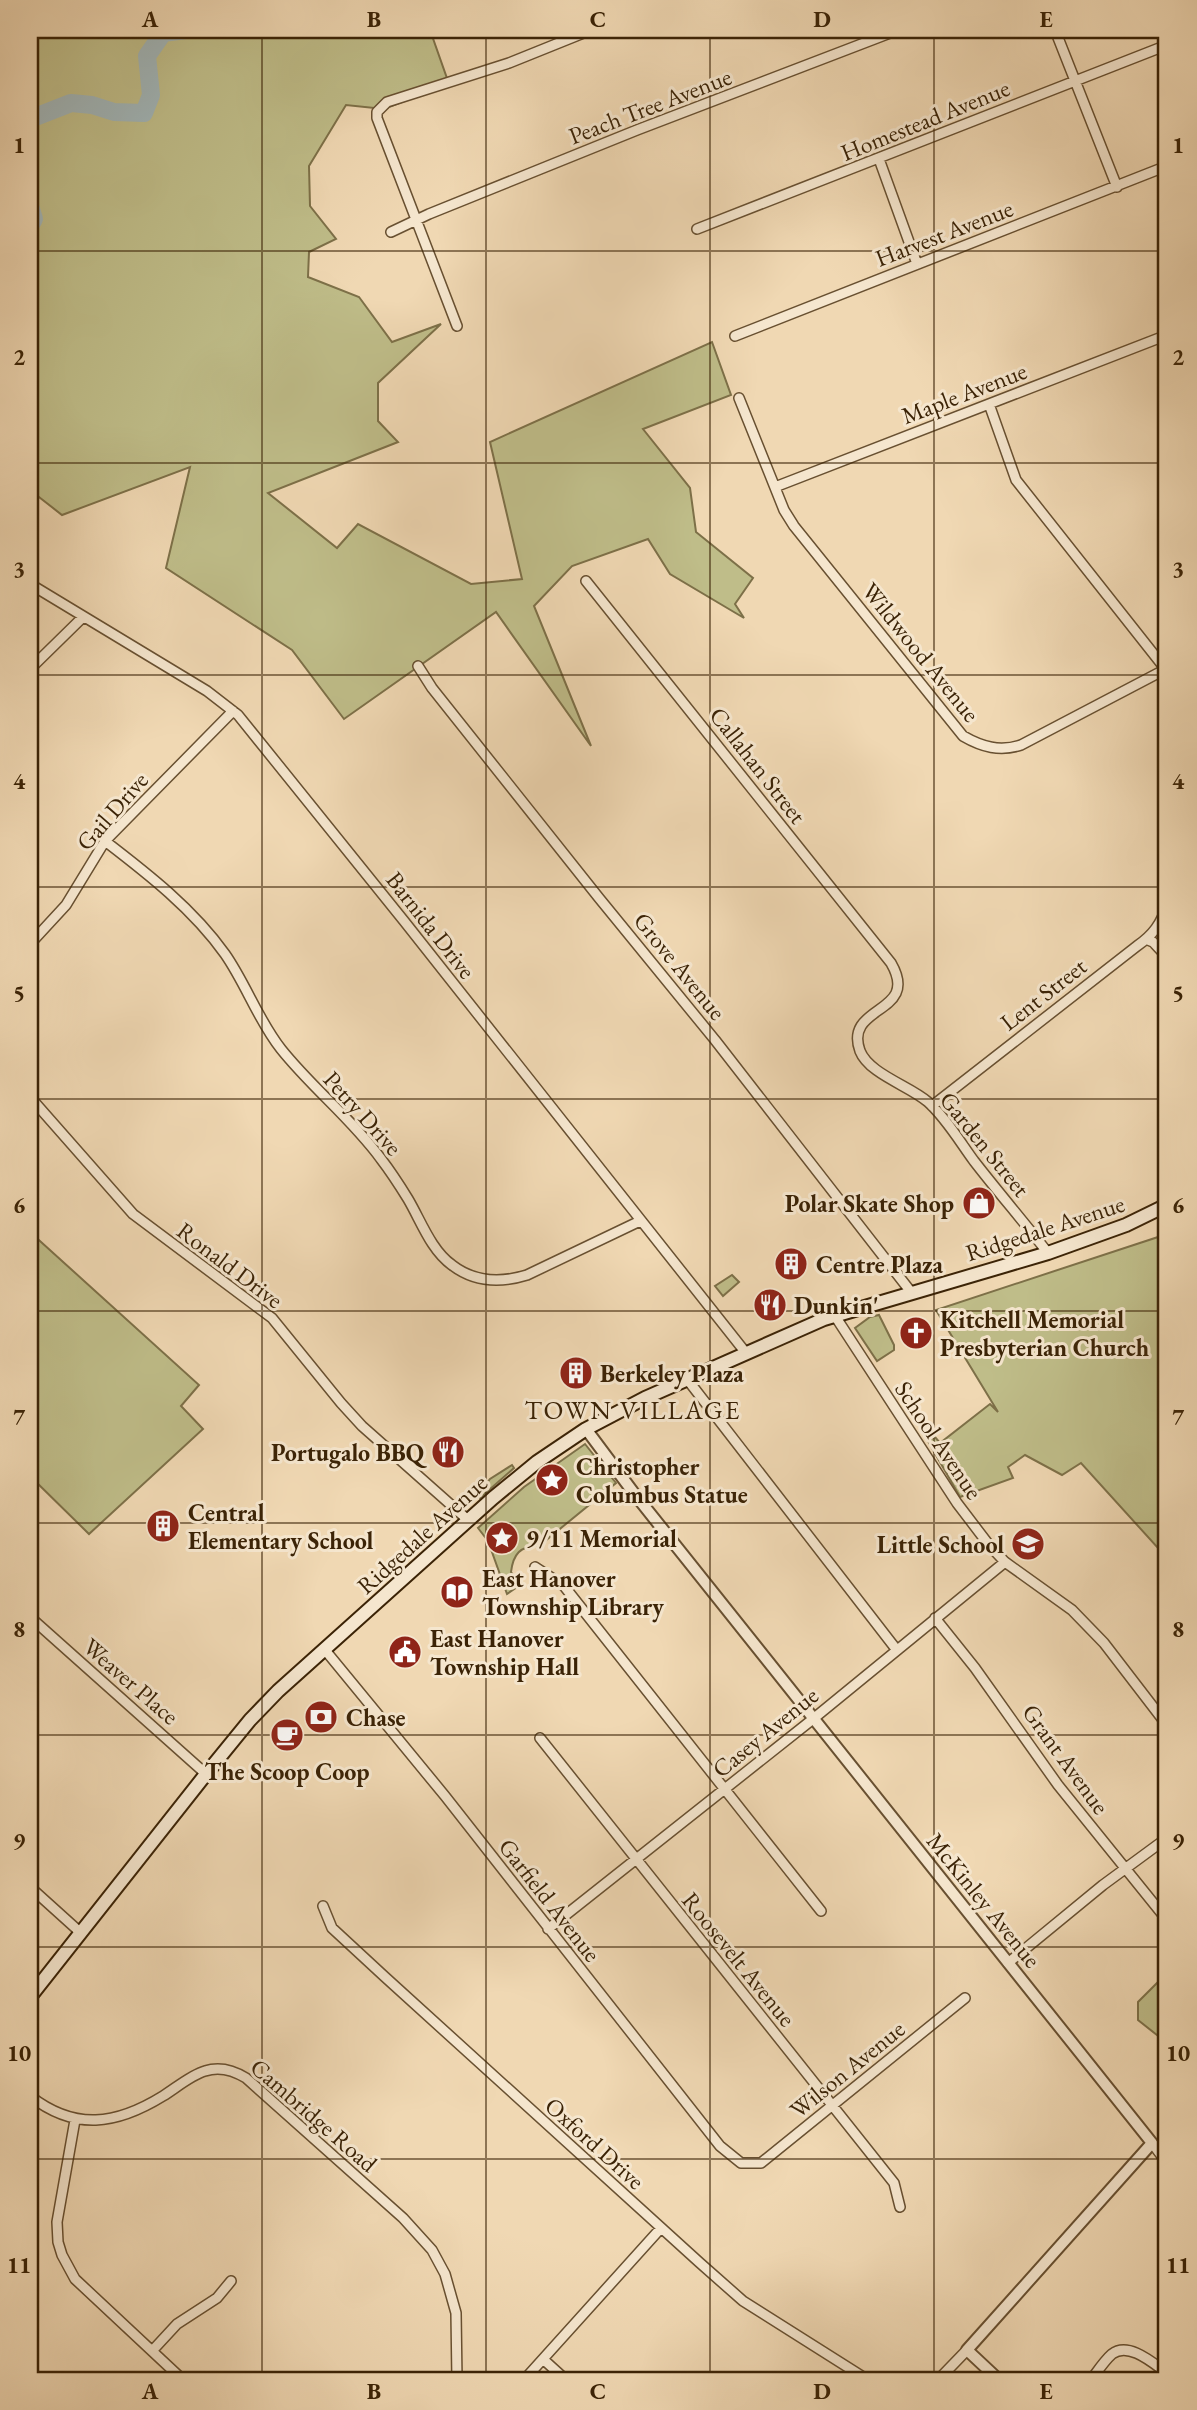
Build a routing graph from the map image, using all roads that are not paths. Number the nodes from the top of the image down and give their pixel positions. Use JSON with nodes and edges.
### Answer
{"nodes":[{"id":1,"x":591,"y":30,"type":"edge"},
{"id":2,"x":898,"y":30,"type":"edge"},
{"id":3,"x":1055,"y":30,"type":"edge"},
{"id":4,"x":1167,"y":45,"type":"edge"},
{"id":5,"x":1075,"y":81,"type":"junction"},
{"id":6,"x":879,"y":159,"type":"junction"},
{"id":7,"x":1167,"y":166,"type":"edge"},
{"id":8,"x":1117,"y":187,"type":"junction"},
{"id":9,"x":417,"y":219,"type":"junction"},
{"id":10,"x":697,"y":229,"type":"dead end"},
{"id":11,"x":391,"y":232,"type":"dead end"},
{"id":12,"x":917,"y":264,"type":"junction"},
{"id":13,"x":457,"y":327,"type":"dead end"},
{"id":14,"x":1167,"y":335,"type":"edge"},
{"id":15,"x":735,"y":336,"type":"dead end"},
{"id":16,"x":739,"y":398,"type":"dead end"},
{"id":17,"x":989,"y":404,"type":"junction"},
{"id":18,"x":775,"y":487,"type":"junction"},
{"id":19,"x":586,"y":581,"type":"dead end"},
{"id":20,"x":30,"y":584,"type":"edge"},
{"id":21,"x":83,"y":617,"type":"junction"},
{"id":22,"x":418,"y":666,"type":"dead end"},
{"id":23,"x":30,"y":669,"type":"edge"},
{"id":24,"x":1167,"y":670,"type":"edge"},
{"id":25,"x":233,"y":711,"type":"junction"},
{"id":26,"x":105,"y":841,"type":"junction"},
{"id":27,"x":1167,"y":905,"type":"edge"},
{"id":28,"x":1148,"y":940,"type":"junction"},
{"id":29,"x":30,"y":944,"type":"edge"},
{"id":30,"x":1167,"y":957,"type":"edge"},
{"id":31,"x":897,"y":973,"type":"joint"},
{"id":32,"x":30,"y":1097,"type":"edge"},
{"id":33,"x":932,"y":1106,"type":"junction"},
{"id":34,"x":1167,"y":1205,"type":"edge"},
{"id":35,"x":640,"y":1221,"type":"junction"},
{"id":36,"x":1048,"y":1253,"type":"junction"},
{"id":37,"x":911,"y":1292,"type":"junction"},
{"id":38,"x":835,"y":1316,"type":"junction"},
{"id":39,"x":746,"y":1353,"type":"junction"},
{"id":40,"x":687,"y":1379,"type":"junction"},
{"id":41,"x":586,"y":1429,"type":"junction"},
{"id":42,"x":468,"y":1520,"type":"junction"},
{"id":43,"x":1005,"y":1562,"type":"junction"},
{"id":44,"x":535,"y":1567,"type":"dead end"},
{"id":45,"x":30,"y":1617,"type":"edge"},
{"id":46,"x":935,"y":1618,"type":"junction"},
{"id":47,"x":896,"y":1649,"type":"junction"},
{"id":48,"x":325,"y":1650,"type":"junction"},
{"id":49,"x":813,"y":1719,"type":"junction"},
{"id":50,"x":1167,"y":1725,"type":"edge"},
{"id":51,"x":540,"y":1738,"type":"dead end"},
{"id":52,"x":206,"y":1774,"type":"junction"},
{"id":53,"x":723,"y":1790,"type":"junction"},
{"id":54,"x":1167,"y":1838,"type":"edge"},
{"id":55,"x":635,"y":1859,"type":"junction"},
{"id":56,"x":1124,"y":1869,"type":"junction"},
{"id":57,"x":30,"y":1887,"type":"edge"},
{"id":58,"x":323,"y":1906,"type":"dead end"},
{"id":59,"x":821,"y":1911,"type":"dead end"},
{"id":60,"x":1167,"y":1920,"type":"edge"},
{"id":61,"x":548,"y":1929,"type":"junction"},
{"id":62,"x":81,"y":1933,"type":"junction"},
{"id":63,"x":1008,"y":1963,"type":"junction"},
{"id":64,"x":30,"y":1997,"type":"edge"},
{"id":65,"x":965,"y":1998,"type":"dead end"},
{"id":66,"x":30,"y":2096,"type":"edge"},
{"id":67,"x":832,"y":2106,"type":"junction"},
{"id":68,"x":75,"y":2119,"type":"junction"},
{"id":69,"x":1152,"y":2143,"type":"junction"},
{"id":70,"x":1167,"y":2163,"type":"edge"},
{"id":71,"x":750,"y":2165,"type":"joint"},
{"id":72,"x":900,"y":2207,"type":"dead end"},
{"id":73,"x":661,"y":2228,"type":"junction"},
{"id":74,"x":231,"y":2281,"type":"dead end"},
{"id":75,"x":967,"y":2350,"type":"junction"},
{"id":76,"x":152,"y":2351,"type":"junction"},
{"id":77,"x":544,"y":2360,"type":"junction"},
{"id":78,"x":1167,"y":2373,"type":"edge"},
{"id":79,"x":183,"y":2380,"type":"edge"},
{"id":80,"x":457,"y":2380,"type":"edge"},
{"id":81,"x":524,"y":2380,"type":"edge"},
{"id":82,"x":566,"y":2380,"type":"edge"},
{"id":83,"x":868,"y":2380,"type":"edge"},
{"id":84,"x":939,"y":2380,"type":"edge"},
{"id":85,"x":999,"y":2380,"type":"edge"},
{"id":86,"x":1091,"y":2380,"type":"edge"}],
"edges":[{"from":1,"to":9,"type":"street"},
{"from":2,"to":9,"type":"street","name":"Peach Tree Avenue"},
{"from":3,"to":5,"type":"street"},
{"from":4,"to":5,"type":"street","name":"Homestead Avenue"},
{"from":5,"to":6,"type":"street","name":"Homestead Avenue"},
{"from":5,"to":8,"type":"street"},
{"from":6,"to":10,"type":"street","name":"Homestead Avenue"},
{"from":6,"to":12,"type":"street"},
{"from":7,"to":8,"type":"street","name":"Harvest Avenue"},
{"from":8,"to":12,"type":"street","name":"Harvest Avenue"},
{"from":9,"to":11,"type":"street","name":"Peach Tree Avenue"},
{"from":9,"to":13,"type":"street"},
{"from":12,"to":15,"type":"street","name":"Harvest Avenue"},
{"from":14,"to":17,"type":"street","name":"Maple Avenue"},
{"from":16,"to":18,"type":"street","name":"Wildwood Avenue"},
{"from":17,"to":18,"type":"street","name":"Maple Avenue"},
{"from":17,"to":24,"type":"street"},
{"from":18,"to":24,"type":"street","name":"Wildwood Avenue"},
{"from":19,"to":31,"type":"street","name":"Callahan Street"},
{"from":20,"to":21,"type":"street","name":"Barnida Drive"},
{"from":21,"to":23,"type":"street"},
{"from":21,"to":25,"type":"street","name":"Barnida Drive"},
{"from":22,"to":37,"type":"street","name":"Grove Avenue"},
{"from":25,"to":26,"type":"street","name":"Gail Drive"},
{"from":25,"to":35,"type":"street","name":"Barnida Drive"},
{"from":26,"to":29,"type":"street","name":"Gail Drive"},
{"from":26,"to":35,"type":"street","name":"Petry Drive"},
{"from":27,"to":28,"type":"street","name":"Lent Street"},
{"from":28,"to":30,"type":"street"},
{"from":28,"to":33,"type":"street","name":"Lent Street"},
{"from":31,"to":33,"type":"street","name":"Garden Street"},
{"from":32,"to":42,"type":"street","name":"Ronald Drive"},
{"from":33,"to":36,"type":"street","name":"Garden Street"},
{"from":34,"to":36,"type":"main road","name":"Ridgedale Avenue"},
{"from":35,"to":39,"type":"street","name":"Barnida Drive"},
{"from":36,"to":37,"type":"main road","name":"Ridgedale Avenue"},
{"from":37,"to":38,"type":"main road","name":"Ridgedale Avenue"},
{"from":38,"to":39,"type":"main road","name":"Ridgedale Avenue"},
{"from":38,"to":43,"type":"street","name":"School Avenue"},
{"from":39,"to":40,"type":"main road","name":"Ridgedale Avenue"},
{"from":40,"to":41,"type":"main road","name":"Ridgedale Avenue"},
{"from":40,"to":47,"type":"street"},
{"from":41,"to":42,"type":"main road","name":"Ridgedale Avenue"},
{"from":41,"to":49,"type":"street","name":"McKinley Avenue"},
{"from":42,"to":48,"type":"main road","name":"Ridgedale Avenue"},
{"from":43,"to":46,"type":"street","name":"Casey Avenue"},
{"from":43,"to":50,"type":"street","name":"School Avenue"},
{"from":44,"to":53,"type":"street"},
{"from":45,"to":52,"type":"street","name":"Weaver Place"},
{"from":46,"to":47,"type":"street","name":"Casey Avenue"},
{"from":46,"to":56,"type":"street","name":"Grant Avenue"},
{"from":47,"to":49,"type":"street","name":"Casey Avenue"},
{"from":48,"to":52,"type":"main road","name":"Ridgedale Avenue"},
{"from":48,"to":61,"type":"street","name":"Garfield Avenue"},
{"from":49,"to":53,"type":"street","name":"Casey Avenue"},
{"from":49,"to":63,"type":"street","name":"McKinley Avenue"},
{"from":51,"to":55,"type":"street","name":"Roosevelt Avenue"},
{"from":52,"to":62,"type":"main road","name":"Ridgedale Avenue"},
{"from":53,"to":55,"type":"street","name":"Casey Avenue"},
{"from":53,"to":59,"type":"street"},
{"from":54,"to":56,"type":"street"},
{"from":55,"to":61,"type":"street","name":"Casey Avenue"},
{"from":55,"to":67,"type":"street","name":"Roosevelt Avenue"},
{"from":56,"to":60,"type":"street","name":"Grant Avenue"},
{"from":56,"to":63,"type":"street"},
{"from":57,"to":62,"type":"street"},
{"from":58,"to":73,"type":"street","name":"Oxford Drive"},
{"from":61,"to":71,"type":"street","name":"Garfield Avenue"},
{"from":62,"to":64,"type":"main road","name":"Ridgedale Avenue"},
{"from":63,"to":69,"type":"street","name":"McKinley Avenue"},
{"from":65,"to":67,"type":"street","name":"Wilson Avenue"},
{"from":66,"to":68,"type":"street","name":"Cambridge Road"},
{"from":67,"to":71,"type":"street","name":"Wilson Avenue"},
{"from":67,"to":72,"type":"street","name":"Roosevelt Avenue"},
{"from":68,"to":76,"type":"street"},
{"from":68,"to":80,"type":"street","name":"Cambridge Road"},
{"from":69,"to":70,"type":"street"},
{"from":69,"to":75,"type":"street"},
{"from":73,"to":77,"type":"street"},
{"from":73,"to":83,"type":"street","name":"Oxford Drive"},
{"from":74,"to":76,"type":"street"},
{"from":75,"to":84,"type":"street"},
{"from":75,"to":85,"type":"street"},
{"from":76,"to":79,"type":"street"},
{"from":77,"to":81,"type":"street"},
{"from":77,"to":82,"type":"street"},
{"from":78,"to":86,"type":"street"}]}
